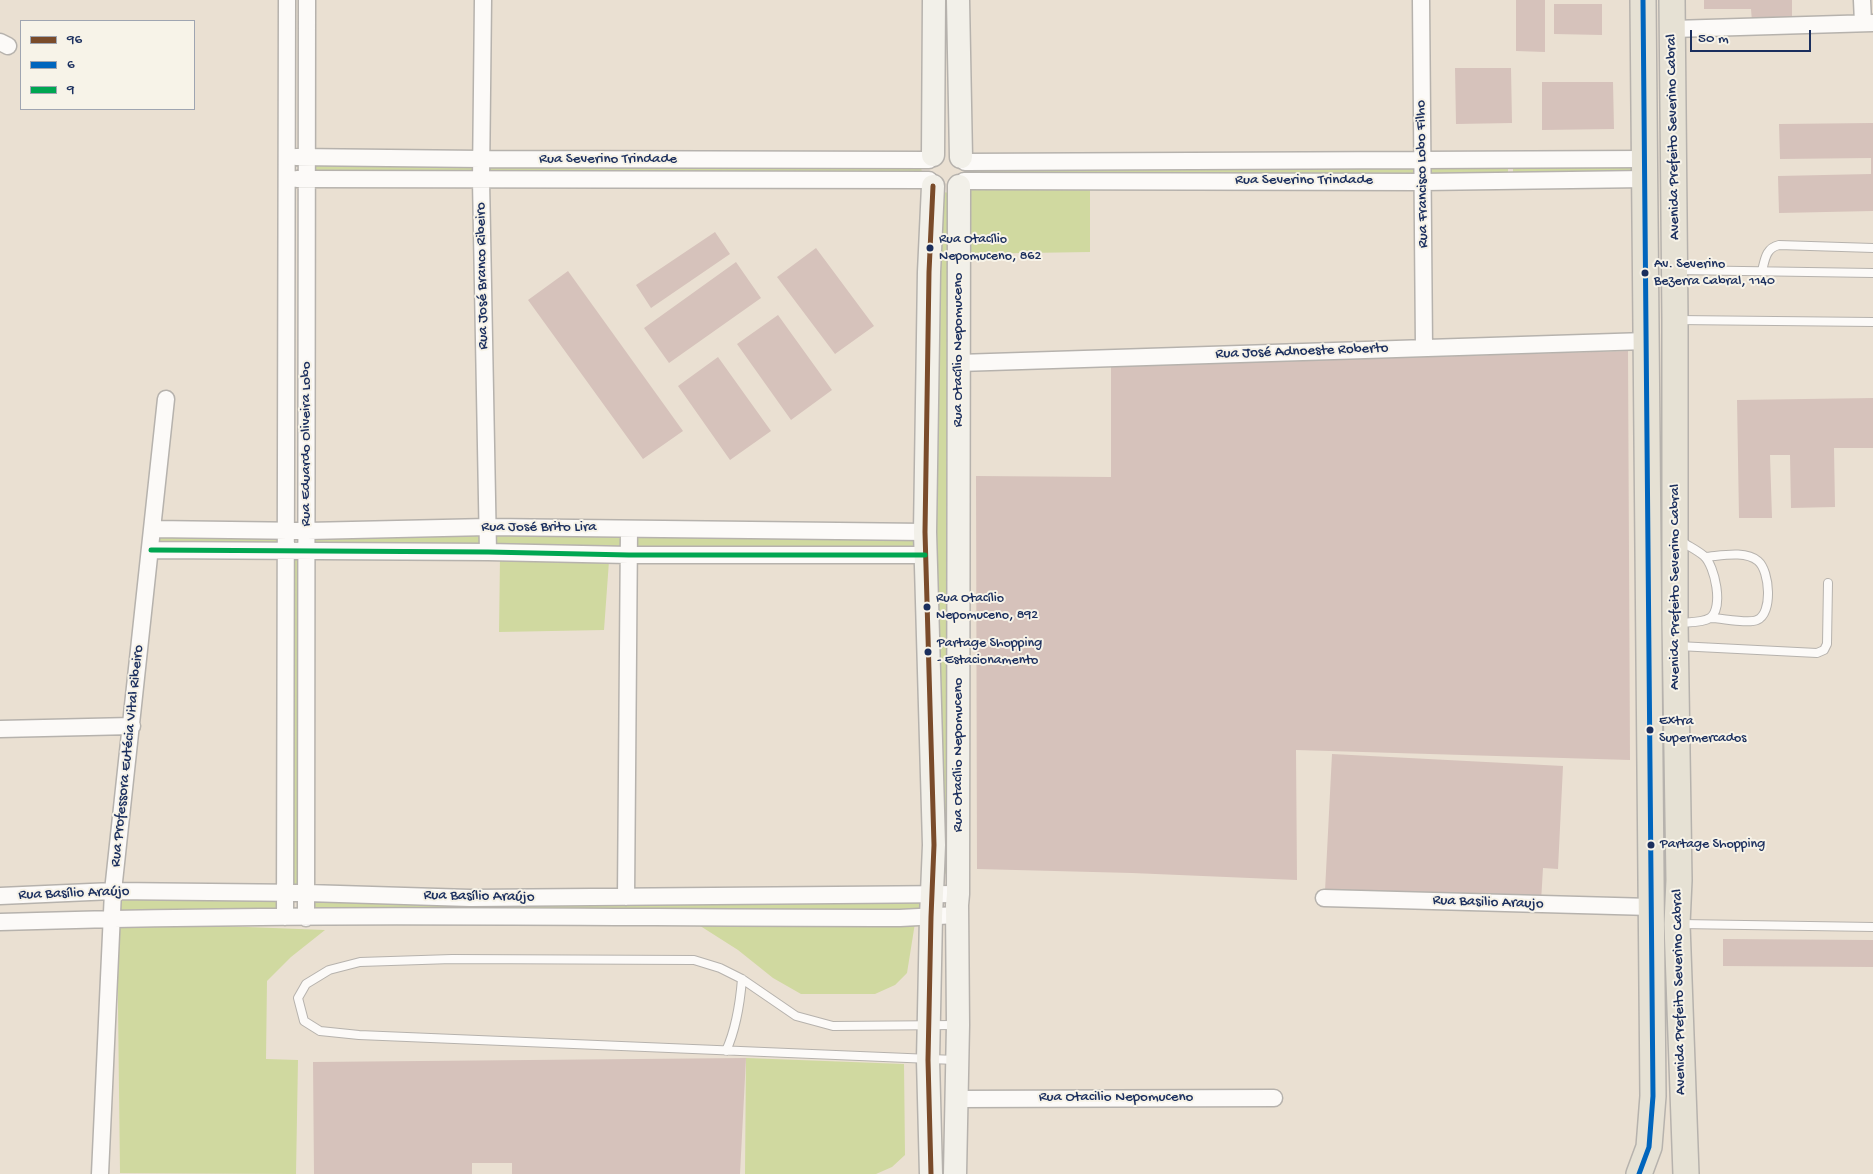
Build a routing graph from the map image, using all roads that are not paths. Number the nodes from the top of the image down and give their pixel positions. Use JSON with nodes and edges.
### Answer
{"nodes":[{"id":1,"x":287,"y":0,"type":"edge"},
{"id":2,"x":307,"y":0,"type":"edge"},
{"id":3,"x":482,"y":0,"type":"edge"},
{"id":4,"x":934,"y":0,"type":"edge"},
{"id":5,"x":958,"y":0,"type":"edge"},
{"id":6,"x":1421,"y":0,"type":"edge"},
{"id":7,"x":1643,"y":0,"type":"edge"},
{"id":8,"x":1672,"y":0,"type":"edge"},
{"id":9,"x":1862,"y":0,"type":"edge"},
{"id":10,"x":1868,"y":23,"type":"edge"},
{"id":11,"x":1673,"y":29,"type":"junction"},
{"id":12,"x":288,"y":157,"type":"junction"},
{"id":13,"x":307,"y":158,"type":"junction"},
{"id":14,"x":481,"y":159,"type":"junction"},
{"id":15,"x":1422,"y":160,"type":"junction"},
{"id":16,"x":1511,"y":160,"type":"junction"},
{"id":17,"x":1645,"y":169,"type":"junction"},
{"id":18,"x":931,"y":170,"type":"junction"},
{"id":19,"x":962,"y":171,"type":"junction"},
{"id":20,"x":288,"y":178,"type":"junction"},
{"id":21,"x":307,"y":180,"type":"junction"},
{"id":22,"x":481,"y":180,"type":"junction"},
{"id":23,"x":1512,"y":181,"type":"junction"},
{"id":24,"x":1423,"y":182,"type":"junction"},
{"id":25,"x":1873,"y":248,"type":"edge"},
{"id":26,"x":1675,"y":270,"type":"junction"},
{"id":27,"x":1762,"y":271,"type":"junction"},
{"id":28,"x":1873,"y":273,"type":"edge"},
{"id":29,"x":1675,"y":320,"type":"junction"},
{"id":30,"x":1873,"y":322,"type":"edge"},
{"id":31,"x":1646,"y":341,"type":"junction"},
{"id":32,"x":1424,"y":347,"type":"junction"},
{"id":33,"x":959,"y":363,"type":"junction"},
{"id":34,"x":166,"y":399,"type":"dead end"},
{"id":35,"x":488,"y":527,"type":"junction"},
{"id":36,"x":629,"y":528,"type":"junction"},
{"id":37,"x":153,"y":529,"type":"junction"},
{"id":38,"x":285,"y":530,"type":"junction"},
{"id":39,"x":306,"y":531,"type":"junction"},
{"id":40,"x":925,"y":532,"type":"junction"},
{"id":41,"x":1675,"y":537,"type":"junction"},
{"id":42,"x":151,"y":550,"type":"junction"},
{"id":43,"x":286,"y":551,"type":"junction"},
{"id":44,"x":307,"y":552,"type":"junction"},
{"id":45,"x":488,"y":552,"type":"junction"},
{"id":46,"x":630,"y":555,"type":"junction"},
{"id":47,"x":926,"y":555,"type":"junction"},
{"id":48,"x":1705,"y":557,"type":"junction"},
{"id":49,"x":1828,"y":583,"type":"dead end"},
{"id":50,"x":1710,"y":618,"type":"junction"},
{"id":51,"x":1675,"y":635,"type":"junction"},
{"id":52,"x":132,"y":726,"type":"junction"},
{"id":53,"x":0,"y":729,"type":"edge"},
{"id":54,"x":113,"y":892,"type":"junction"},
{"id":55,"x":286,"y":893,"type":"junction"},
{"id":56,"x":307,"y":893,"type":"junction"},
{"id":57,"x":933,"y":894,"type":"junction"},
{"id":58,"x":0,"y":896,"type":"edge"},
{"id":59,"x":626,"y":897,"type":"junction"},
{"id":60,"x":1324,"y":898,"type":"dead end"},
{"id":61,"x":958,"y":904,"type":"junction"},
{"id":62,"x":1651,"y":907,"type":"junction"},
{"id":63,"x":285,"y":917,"type":"junction"},
{"id":64,"x":931,"y":917,"type":"junction"},
{"id":65,"x":306,"y":918,"type":"junction"},
{"id":66,"x":112,"y":919,"type":"junction"},
{"id":67,"x":0,"y":922,"type":"edge"},
{"id":68,"x":1677,"y":924,"type":"junction"},
{"id":69,"x":1873,"y":926,"type":"edge"},
{"id":70,"x":742,"y":979,"type":"junction"},
{"id":71,"x":958,"y":1024,"type":"junction"},
{"id":72,"x":929,"y":1025,"type":"junction"},
{"id":73,"x":726,"y":1051,"type":"junction"},
{"id":74,"x":928,"y":1060,"type":"junction"},
{"id":75,"x":957,"y":1060,"type":"junction"},
{"id":76,"x":1274,"y":1098,"type":"dead end"},
{"id":77,"x":957,"y":1099,"type":"junction"},
{"id":78,"x":100,"y":1174,"type":"edge"},
{"id":79,"x":931,"y":1174,"type":"edge"},
{"id":80,"x":955,"y":1174,"type":"edge"},
{"id":81,"x":1639,"y":1174,"type":"edge"},
{"id":82,"x":1686,"y":1174,"type":"edge"}],
"edges":[{"from":1,"to":12,"type":"street","name":"Rua Eduardo Oliveira Lobo"},
{"from":2,"to":13,"type":"street","name":"Rua Eduardo Oliveira Lobo"},
{"from":3,"to":14,"type":"street","name":"Rua José Branco Ribeiro"},
{"from":4,"to":18,"type":"street","name":"Rua Otacílio Nepomuceno"},
{"from":5,"to":19,"type":"street","name":"Rua Otacílio Nepomuceno"},
{"from":6,"to":15,"type":"street","name":"Rua Francisco Lobo Filho"},
{"from":7,"to":17,"type":"main road","name":"Avenida Prefeito Severino Cabral"},
{"from":8,"to":11,"type":"main road","name":"Avenida Prefeito Severino Cabral"},
{"from":9,"to":10,"type":"street"},
{"from":10,"to":11,"type":"street"},
{"from":11,"to":26,"type":"main road","name":"Avenida Prefeito Severino Cabral"},
{"from":12,"to":13,"type":"street","name":"Rua Severino Trindade"},
{"from":12,"to":20,"type":"street","name":"Rua Eduardo Oliveira Lobo"},
{"from":13,"to":14,"type":"street","name":"Rua Severino Trindade"},
{"from":13,"to":21,"type":"street","name":"Rua Eduardo Oliveira Lobo"},
{"from":14,"to":18,"type":"street","name":"Rua Severino Trindade"},
{"from":14,"to":22,"type":"street","name":"Rua José Branco Ribeiro"},
{"from":15,"to":16,"type":"street","name":"Rua Severino Trindade"},
{"from":15,"to":19,"type":"street","name":"Rua Severino Trindade"},
{"from":15,"to":24,"type":"street","name":"Rua Francisco Lobo Filho"},
{"from":16,"to":17,"type":"street","name":"Rua Severino Trindade"},
{"from":16,"to":23,"type":"street"},
{"from":17,"to":23,"type":"street","name":"Rua Severino Trindade"},
{"from":17,"to":31,"type":"main road","name":"Avenida Prefeito Severino Cabral"},
{"from":18,"to":19,"type":"street"},
{"from":18,"to":19,"type":"street"},
{"from":18,"to":22,"type":"street","name":"Rua Severino Trindade"},
{"from":18,"to":40,"type":"street","name":"Rua Otacílio Nepomuceno"},
{"from":19,"to":24,"type":"street","name":"Rua Severino Trindade"},
{"from":19,"to":33,"type":"street","name":"Rua Otacílio Nepomuceno"},
{"from":20,"to":21,"type":"street","name":"Rua Severino Trindade"},
{"from":20,"to":38,"type":"street","name":"Rua Eduardo Oliveira Lobo"},
{"from":21,"to":22,"type":"street","name":"Rua Severino Trindade"},
{"from":21,"to":39,"type":"street","name":"Rua Eduardo Oliveira Lobo"},
{"from":22,"to":35,"type":"street","name":"Rua José Branco Ribeiro"},
{"from":23,"to":24,"type":"street","name":"Rua Severino Trindade"},
{"from":24,"to":32,"type":"street","name":"Rua Francisco Lobo Filho"},
{"from":25,"to":27,"type":"lane"},
{"from":26,"to":27,"type":"lane"},
{"from":26,"to":29,"type":"main road","name":"Avenida Prefeito Severino Cabral"},
{"from":27,"to":28,"type":"lane"},
{"from":29,"to":30,"type":"lane"},
{"from":29,"to":41,"type":"main road","name":"Avenida Prefeito Severino Cabral"},
{"from":31,"to":32,"type":"street","name":"Rua José Adnoeste Roberto"},
{"from":31,"to":62,"type":"main road","name":"Avenida Prefeito Severino Cabral"},
{"from":32,"to":33,"type":"street","name":"Rua José Adnoeste Roberto"},
{"from":33,"to":61,"type":"street","name":"Rua Otacílio Nepomuceno"},
{"from":34,"to":37,"type":"street","name":"Rua Professora Eutécia Vital Ribeiro"},
{"from":35,"to":36,"type":"street","name":"Rua José Brito Lira"},
{"from":35,"to":39,"type":"street","name":"Rua José Brito Lira"},
{"from":35,"to":45,"type":"street","name":"Rua José Branco Ribeiro"},
{"from":36,"to":40,"type":"street","name":"Rua José Brito Lira"},
{"from":36,"to":46,"type":"street"},
{"from":37,"to":38,"type":"street","name":"Rua José Brito Lira"},
{"from":37,"to":42,"type":"street","name":"Rua Professora Eutécia Vital Ribeiro"},
{"from":38,"to":39,"type":"street","name":"Rua José Brito Lira"},
{"from":38,"to":43,"type":"street","name":"Rua Eduardo Oliveira Lobo"},
{"from":39,"to":44,"type":"street","name":"Rua Eduardo Oliveira Lobo"},
{"from":40,"to":47,"type":"street","name":"Rua Otacílio Nepomuceno"},
{"from":41,"to":48,"type":"lane"},
{"from":41,"to":51,"type":"main road","name":"Avenida Prefeito Severino Cabral"},
{"from":42,"to":43,"type":"street","name":"Rua José Brito Lira"},
{"from":42,"to":52,"type":"street","name":"Rua Professora Eutécia Vital Ribeiro"},
{"from":43,"to":44,"type":"street","name":"Rua José Brito Lira"},
{"from":43,"to":55,"type":"street","name":"Rua Eduardo Oliveira Lobo"},
{"from":44,"to":45,"type":"street","name":"Rua José Brito Lira"},
{"from":44,"to":56,"type":"street","name":"Rua Eduardo Oliveira Lobo"},
{"from":45,"to":46,"type":"street","name":"Rua José Brito Lira"},
{"from":46,"to":47,"type":"street","name":"Rua José Brito Lira"},
{"from":46,"to":59,"type":"street"},
{"from":47,"to":57,"type":"street","name":"Rua Otacílio Nepomuceno"},
{"from":48,"to":50,"type":"lane"},
{"from":48,"to":50,"type":"lane"},
{"from":49,"to":51,"type":"lane"},
{"from":50,"to":51,"type":"lane"},
{"from":51,"to":68,"type":"main road","name":"Avenida Prefeito Severino Cabral"},
{"from":52,"to":53,"type":"street"},
{"from":52,"to":54,"type":"street","name":"Rua Professora Eutécia Vital Ribeiro"},
{"from":54,"to":55,"type":"street","name":"Rua Basílio Araújo"},
{"from":54,"to":58,"type":"street","name":"Rua Basílio Araújo"},
{"from":54,"to":66,"type":"street","name":"Rua Professora Eutécia Vital Ribeiro"},
{"from":55,"to":56,"type":"street","name":"Rua Basílio Araújo"},
{"from":55,"to":63,"type":"street","name":"Rua Eduardo Oliveira Lobo"},
{"from":56,"to":59,"type":"street","name":"Rua Basílio Araújo"},
{"from":56,"to":65,"type":"street","name":"Rua Eduardo Oliveira Lobo"},
{"from":57,"to":59,"type":"street","name":"Rua Basílio Araújo"},
{"from":57,"to":61,"type":"street","name":"Rua Basílio Araújo"},
{"from":57,"to":64,"type":"street","name":"Rua Otacílio Nepomuceno"},
{"from":60,"to":62,"type":"street","name":"Rua Basilio Araujo"},
{"from":61,"to":64,"type":"street","name":"Rua Basílio Araújo"},
{"from":61,"to":71,"type":"street","name":"Rua Otacílio Nepomuceno"},
{"from":62,"to":81,"type":"main road","name":"Avenida Prefeito Severino Cabral"},
{"from":63,"to":65,"type":"street","name":"Rua Basílio Araújo"},
{"from":63,"to":66,"type":"street","name":"Rua Basílio Araújo"},
{"from":64,"to":65,"type":"street","name":"Rua Basílio Araújo"},
{"from":64,"to":72,"type":"street","name":"Rua Otacílio Nepomuceno"},
{"from":66,"to":67,"type":"street","name":"Rua Basílio Araújo"},
{"from":66,"to":78,"type":"street","name":"Rua Professora Eutécia Vital Ribeiro"},
{"from":68,"to":69,"type":"lane"},
{"from":68,"to":82,"type":"main road","name":"Avenida Prefeito Severino Cabral"},
{"from":70,"to":72,"type":"lane"},
{"from":70,"to":73,"type":"lane"},
{"from":70,"to":73,"type":"lane"},
{"from":71,"to":72,"type":"lane"},
{"from":71,"to":75,"type":"street","name":"Rua Otacílio Nepomuceno"},
{"from":72,"to":74,"type":"street","name":"Rua Otacílio Nepomuceno"},
{"from":73,"to":74,"type":"lane"},
{"from":74,"to":75,"type":"lane"},
{"from":74,"to":79,"type":"street","name":"Rua Otacílio Nepomuceno"},
{"from":75,"to":77,"type":"street","name":"Rua Otacílio Nepomuceno"},
{"from":76,"to":77,"type":"street","name":"Rua Otacilio Nepomuceno"},
{"from":77,"to":80,"type":"street","name":"Rua Otacílio Nepomuceno"}]}
